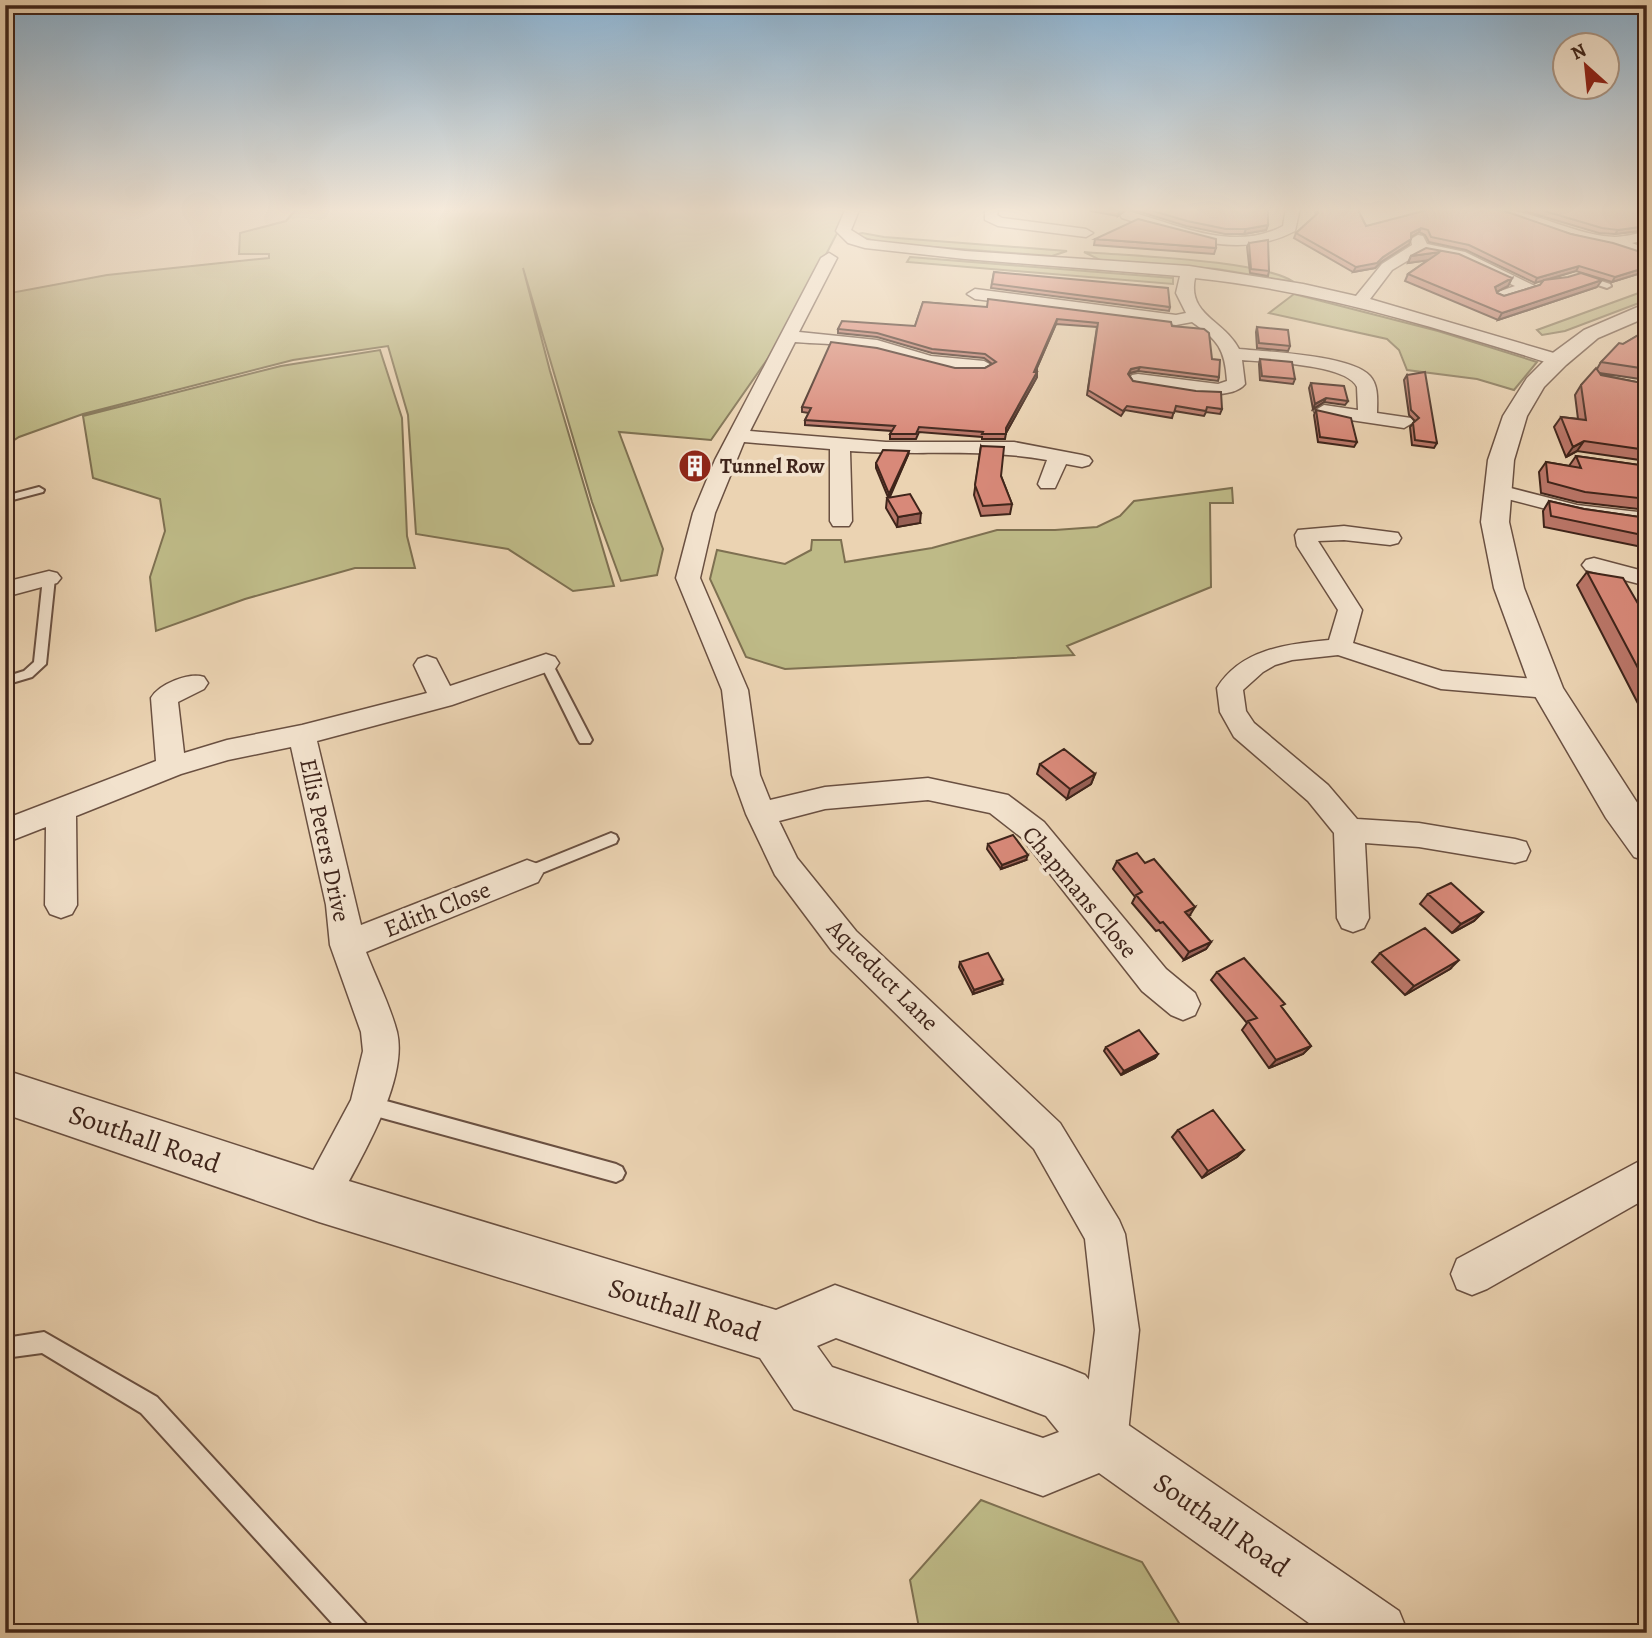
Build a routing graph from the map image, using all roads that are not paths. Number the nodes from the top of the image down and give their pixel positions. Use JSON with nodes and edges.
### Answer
{"nodes":[{"id":1,"x":815,"y":284,"type":"edge"},
{"id":2,"x":1186,"y":284,"type":"edge"},
{"id":3,"x":1281,"y":284,"type":"edge"},
{"id":4,"x":1373,"y":284,"type":"edge"},
{"id":5,"x":1534,"y":284,"type":"edge"},
{"id":6,"x":1602,"y":284,"type":"edge"},
{"id":7,"x":1606,"y":286,"type":"dead end"},
{"id":8,"x":975,"y":294,"type":"dead end"},
{"id":9,"x":1501,"y":296,"type":"edge"},
{"id":10,"x":1360,"y":301,"type":"junction"},
{"id":11,"x":1647,"y":309,"type":"edge"},
{"id":12,"x":1195,"y":316,"type":"junction"},
{"id":13,"x":789,"y":336,"type":"junction"},
{"id":14,"x":1234,"y":354,"type":"junction"},
{"id":15,"x":1558,"y":360,"type":"junction"},
{"id":16,"x":984,"y":366,"type":"edge"},
{"id":17,"x":1138,"y":379,"type":"edge"},
{"id":18,"x":1324,"y":411,"type":"edge"},
{"id":19,"x":1368,"y":417,"type":"junction"},
{"id":20,"x":1404,"y":422,"type":"dead end"},
{"id":21,"x":739,"y":436,"type":"junction"},
{"id":22,"x":840,"y":445,"type":"junction"},
{"id":23,"x":1059,"y":457,"type":"junction"},
{"id":24,"x":1082,"y":461,"type":"dead end"},
{"id":25,"x":1048,"y":484,"type":"dead end"},
{"id":26,"x":39,"y":490,"type":"dead end"},
{"id":27,"x":1499,"y":491,"type":"junction"},
{"id":28,"x":5,"y":499,"type":"edge"},
{"id":29,"x":1647,"y":520,"type":"edge"},
{"id":30,"x":841,"y":521,"type":"dead end"},
{"id":31,"x":1390,"y":538,"type":"dead end"},
{"id":32,"x":1594,"y":565,"type":"dead end"},
{"id":33,"x":49,"y":578,"type":"joint"},
{"id":34,"x":1647,"y":579,"type":"edge"},
{"id":35,"x":5,"y":590,"type":"edge"},
{"id":36,"x":1339,"y":647,"type":"junction"},
{"id":37,"x":546,"y":663,"type":"joint"},
{"id":38,"x":427,"y":665,"type":"dead end"},
{"id":39,"x":5,"y":681,"type":"edge"},
{"id":40,"x":195,"y":683,"type":"dead end"},
{"id":41,"x":1547,"y":689,"type":"junction"},
{"id":42,"x":443,"y":698,"type":"junction"},
{"id":43,"x":302,"y":734,"type":"junction"},
{"id":44,"x":585,"y":740,"type":"dead end"},
{"id":45,"x":171,"y":767,"type":"junction"},
{"id":46,"x":61,"y":811,"type":"junction"},
{"id":47,"x":761,"y":814,"type":"junction"},
{"id":48,"x":1349,"y":830,"type":"junction"},
{"id":49,"x":5,"y":831,"type":"edge"},
{"id":50,"x":611,"y":839,"type":"dead end"},
{"id":51,"x":1647,"y":846,"type":"edge"},
{"id":52,"x":1516,"y":851,"type":"dead end"},
{"id":53,"x":527,"y":873,"type":"joint"},
{"id":54,"x":61,"y":905,"type":"dead end"},
{"id":55,"x":1353,"y":918,"type":"dead end"},
{"id":56,"x":347,"y":945,"type":"junction"},
{"id":57,"x":1183,"y":1004,"type":"dead end"},
{"id":58,"x":5,"y":1091,"type":"edge"},
{"id":59,"x":368,"y":1105,"type":"junction"},
{"id":60,"x":616,"y":1173,"type":"dead end"},
{"id":61,"x":1647,"y":1176,"type":"edge"},
{"id":62,"x":319,"y":1197,"type":"junction"},
{"id":63,"x":1472,"y":1274,"type":"dead end"},
{"id":64,"x":777,"y":1337,"type":"junction"},
{"id":65,"x":5,"y":1349,"type":"edge"},
{"id":66,"x":1104,"y":1442,"type":"junction"},
{"id":67,"x":358,"y":1633,"type":"edge"},
{"id":68,"x":1377,"y":1633,"type":"edge"}],
"edges":[{"from":1,"to":13,"type":"street","name":"Aqueduct Lane"},
{"from":2,"to":12,"type":"street"},
{"from":3,"to":10,"type":"street"},
{"from":4,"to":10,"type":"street"},
{"from":5,"to":9,"type":"street"},
{"from":6,"to":7,"type":"lane"},
{"from":8,"to":12,"type":"street"},
{"from":10,"to":15,"type":"street"},
{"from":11,"to":15,"type":"street"},
{"from":12,"to":14,"type":"street"},
{"from":13,"to":16,"type":"street"},
{"from":13,"to":21,"type":"street","name":"Aqueduct Lane"},
{"from":14,"to":17,"type":"street"},
{"from":14,"to":19,"type":"street"},
{"from":15,"to":27,"type":"street"},
{"from":18,"to":19,"type":"street"},
{"from":19,"to":20,"type":"street"},
{"from":21,"to":22,"type":"street"},
{"from":21,"to":47,"type":"street","name":"Aqueduct Lane"},
{"from":22,"to":23,"type":"street"},
{"from":22,"to":30,"type":"street"},
{"from":23,"to":24,"type":"street"},
{"from":23,"to":25,"type":"street"},
{"from":26,"to":28,"type":"lane"},
{"from":27,"to":29,"type":"street"},
{"from":27,"to":41,"type":"street"},
{"from":31,"to":36,"type":"street"},
{"from":32,"to":34,"type":"street"},
{"from":33,"to":35,"type":"street"},
{"from":33,"to":39,"type":"lane"},
{"from":36,"to":41,"type":"street"},
{"from":36,"to":48,"type":"street"},
{"from":37,"to":42,"type":"street"},
{"from":37,"to":44,"type":"lane"},
{"from":38,"to":42,"type":"street"},
{"from":40,"to":45,"type":"street"},
{"from":41,"to":51,"type":"street"},
{"from":42,"to":43,"type":"street"},
{"from":43,"to":45,"type":"street","name":"Ellis Peters Drive"},
{"from":43,"to":56,"type":"street","name":"Ellis Peters Drive"},
{"from":45,"to":46,"type":"street","name":"Ellis Peters Drive"},
{"from":46,"to":49,"type":"street","name":"Ellis Peters Drive"},
{"from":46,"to":54,"type":"street"},
{"from":47,"to":57,"type":"street","name":"Chapmans Close"},
{"from":47,"to":66,"type":"street","name":"Aqueduct Lane"},
{"from":48,"to":52,"type":"street"},
{"from":48,"to":55,"type":"street"},
{"from":50,"to":53,"type":"lane"},
{"from":53,"to":56,"type":"street","name":"Edith Close"},
{"from":56,"to":59,"type":"street","name":"Ellis Peters Drive"},
{"from":58,"to":62,"type":"street","name":"Southall Road"},
{"from":59,"to":60,"type":"lane"},
{"from":59,"to":62,"type":"street","name":"Ellis Peters Drive"},
{"from":61,"to":63,"type":"street"},
{"from":62,"to":64,"type":"street","name":"Southall Road"},
{"from":64,"to":66,"type":"street","name":"Southall Road"},
{"from":64,"to":66,"type":"street"},
{"from":65,"to":67,"type":"lane"},
{"from":66,"to":68,"type":"street","name":"Southall Road"}]}
